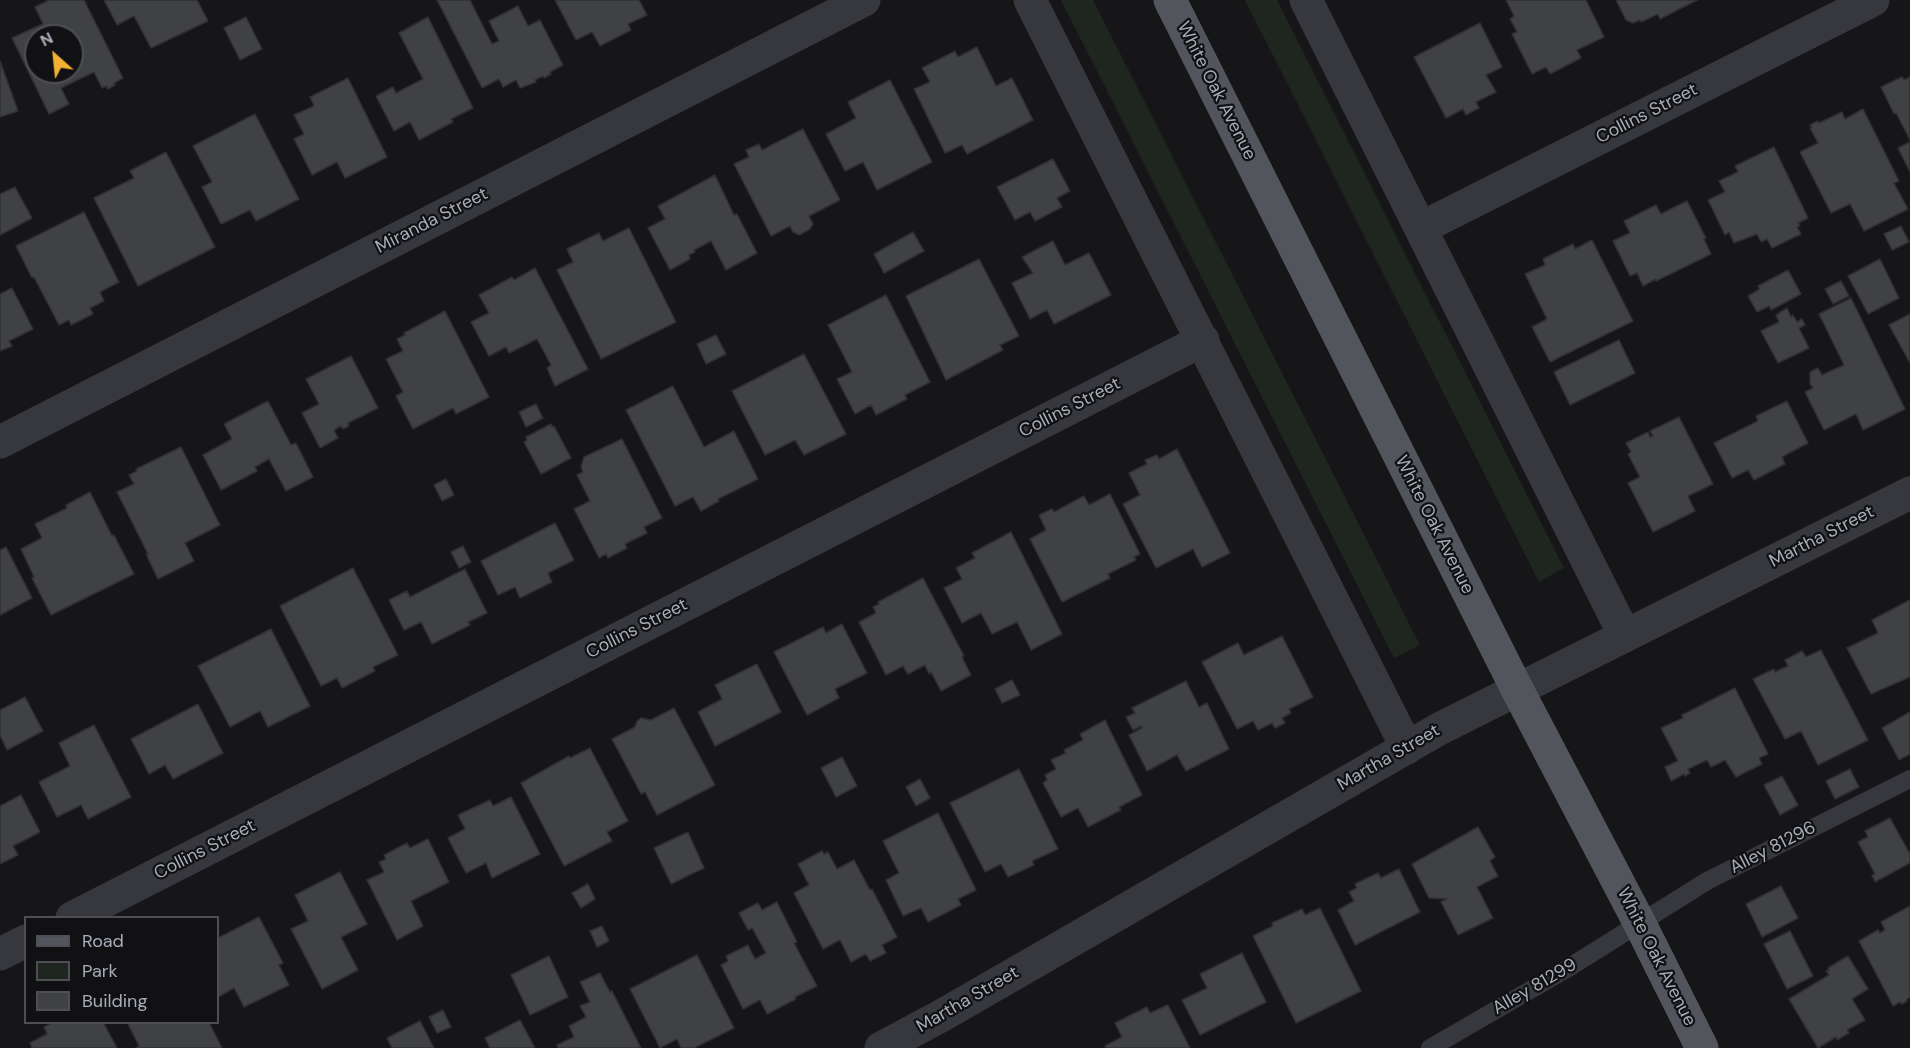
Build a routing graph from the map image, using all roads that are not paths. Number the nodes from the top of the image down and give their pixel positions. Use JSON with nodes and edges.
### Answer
{"nodes":[{"id":1,"x":864,"y":0,"type":"edge"},
{"id":2,"x":1030,"y":0,"type":"edge"},
{"id":3,"x":1170,"y":0,"type":"edge"},
{"id":4,"x":1306,"y":0,"type":"edge"},
{"id":5,"x":1873,"y":0,"type":"edge"},
{"id":6,"x":1421,"y":228,"type":"junction"},
{"id":7,"x":1203,"y":340,"type":"junction"},
{"id":8,"x":0,"y":442,"type":"edge"},
{"id":9,"x":1910,"y":493,"type":"edge"},
{"id":10,"x":1625,"y":636,"type":"junction"},
{"id":11,"x":1517,"y":689,"type":"junction"},
{"id":12,"x":1407,"y":748,"type":"junction"},
{"id":13,"x":1910,"y":779,"type":"edge"},
{"id":14,"x":76,"y":916,"type":"edge"},
{"id":15,"x":1640,"y":924,"type":"junction"},
{"id":16,"x":24,"y":942,"type":"edge"},
{"id":17,"x":0,"y":954,"type":"edge"},
{"id":18,"x":881,"y":1048,"type":"edge"},
{"id":19,"x":1430,"y":1048,"type":"edge"},
{"id":20,"x":1702,"y":1048,"type":"edge"}],
"edges":[{"from":1,"to":8,"type":"street","name":"Miranda Street"},
{"from":2,"to":7,"type":"street"},
{"from":3,"to":11,"type":"main road","name":"White Oak Avenue"},
{"from":4,"to":6,"type":"street"},
{"from":5,"to":6,"type":"street","name":"Collins Street"},
{"from":6,"to":10,"type":"street"},
{"from":7,"to":12,"type":"street"},
{"from":7,"to":14,"type":"street","name":"Collins Street"},
{"from":9,"to":10,"type":"street","name":"Martha Street"},
{"from":10,"to":11,"type":"street","name":"Martha Street"},
{"from":11,"to":12,"type":"street","name":"Martha Street"},
{"from":11,"to":15,"type":"main road","name":"White Oak Avenue"},
{"from":12,"to":18,"type":"street","name":"Martha Street"},
{"from":13,"to":15,"type":"lane","name":"Alley 81296"},
{"from":15,"to":19,"type":"lane","name":"Alley 81299"},
{"from":15,"to":20,"type":"main road","name":"White Oak Avenue"},
{"from":16,"to":17,"type":"street"}]}
